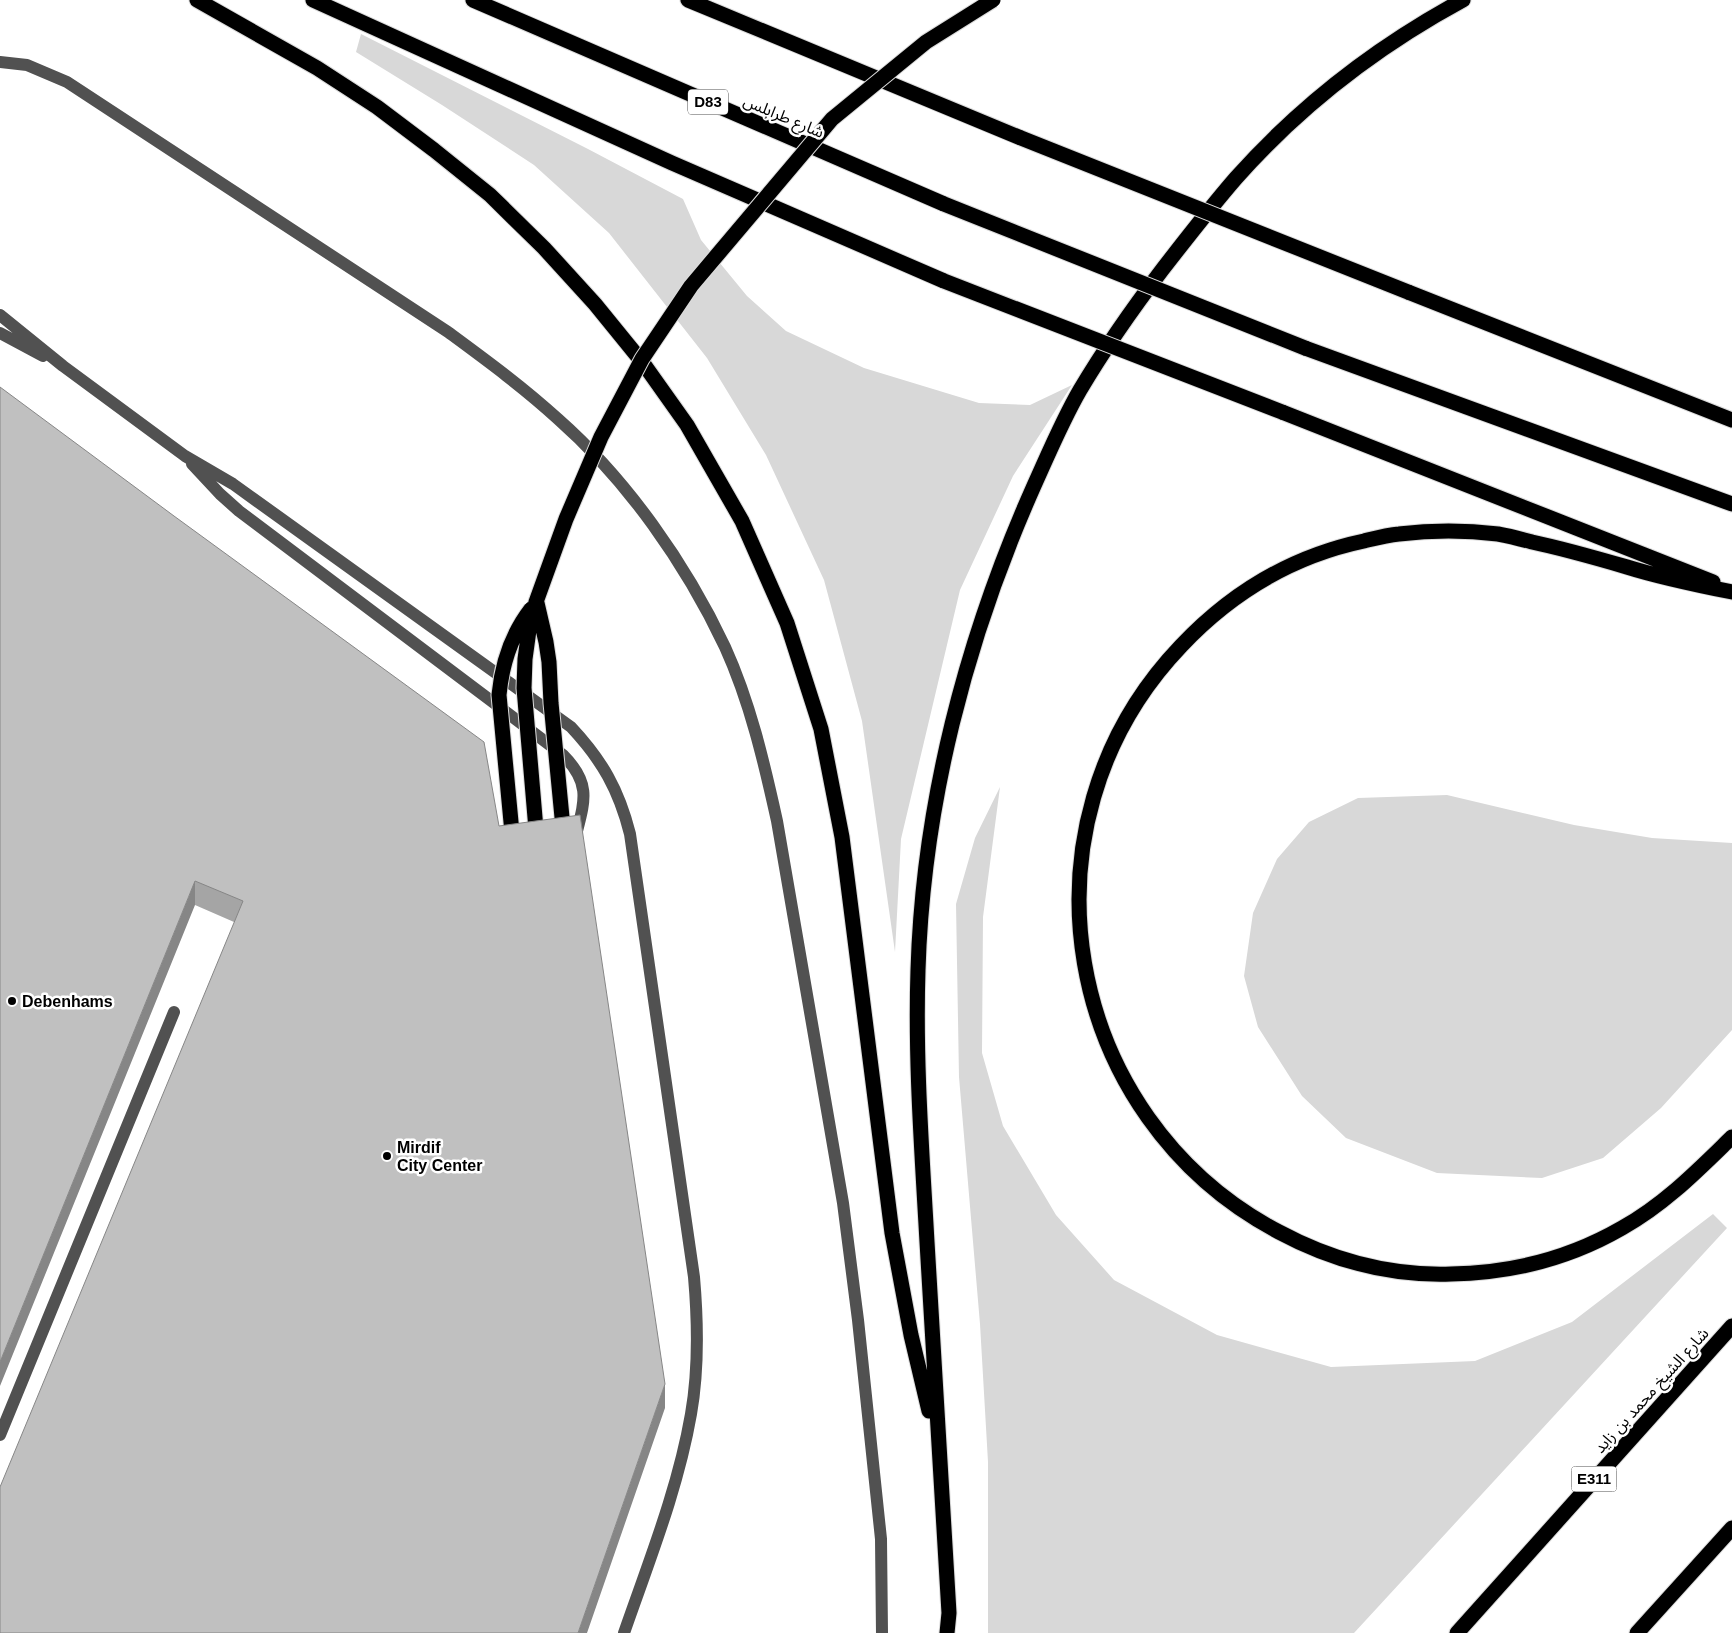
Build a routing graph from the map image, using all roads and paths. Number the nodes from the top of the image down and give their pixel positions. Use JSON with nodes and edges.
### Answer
{"nodes":[{"id":1,"x":197,"y":0,"type":"edge"},
{"id":2,"x":313,"y":0,"type":"edge"},
{"id":3,"x":473,"y":0,"type":"edge"},
{"id":4,"x":688,"y":0,"type":"edge"},
{"id":5,"x":993,"y":0,"type":"edge"},
{"id":6,"x":1463,"y":0,"type":"edge"},
{"id":7,"x":0,"y":62,"type":"edge"},
{"id":8,"x":0,"y":315,"type":"edge"},
{"id":9,"x":0,"y":333,"type":"edge"},
{"id":10,"x":63,"y":366,"type":"junction"},
{"id":11,"x":1732,"y":420,"type":"edge"},
{"id":12,"x":185,"y":456,"type":"junction"},
{"id":13,"x":1732,"y":504,"type":"edge"},
{"id":14,"x":1732,"y":590,"type":"edge"},
{"id":15,"x":536,"y":602,"type":"junction"},
{"id":16,"x":569,"y":841,"type":"joint"},
{"id":17,"x":537,"y":845,"type":"edge"},
{"id":18,"x":514,"y":848,"type":"edge"},
{"id":19,"x":174,"y":1012,"type":"dead end"},
{"id":20,"x":1732,"y":1137,"type":"edge"},
{"id":21,"x":1732,"y":1326,"type":"edge"},
{"id":22,"x":0,"y":1435,"type":"edge"},
{"id":23,"x":938,"y":1450,"type":"junction"},
{"id":24,"x":1732,"y":1528,"type":"edge"},
{"id":25,"x":624,"y":1633,"type":"edge"},
{"id":26,"x":882,"y":1633,"type":"edge"},
{"id":27,"x":948,"y":1633,"type":"edge"},
{"id":28,"x":1457,"y":1633,"type":"edge"},
{"id":29,"x":1637,"y":1633,"type":"edge"}],
"edges":[{"from":1,"to":23,"type":"highway"},
{"from":2,"to":14,"type":"highway","bridge":true},
{"from":3,"to":13,"type":"highway","name":"شارع طرابلس","number":"D83","bridge":true},
{"from":4,"to":11,"type":"highway","bridge":true},
{"from":5,"to":15,"type":"highway","bridge":true},
{"from":6,"to":23,"type":"highway"},
{"from":7,"to":26,"type":"street"},
{"from":8,"to":10,"type":"street"},
{"from":9,"to":10,"type":"street"},
{"from":10,"to":12,"type":"street"},
{"from":12,"to":16,"type":"street"},
{"from":12,"to":25,"type":"street"},
{"from":14,"to":20,"type":"highway"},
{"from":15,"to":16,"type":"highway","bridge":true},
{"from":15,"to":17,"type":"highway","bridge":true},
{"from":15,"to":18,"type":"highway","bridge":true},
{"from":19,"to":22,"type":"street"},
{"from":21,"to":28,"type":"highway","name":"شارع الشيخ محمد بن زايد","number":"E311"},
{"from":23,"to":27,"type":"highway"},
{"from":24,"to":29,"type":"highway"}]}
